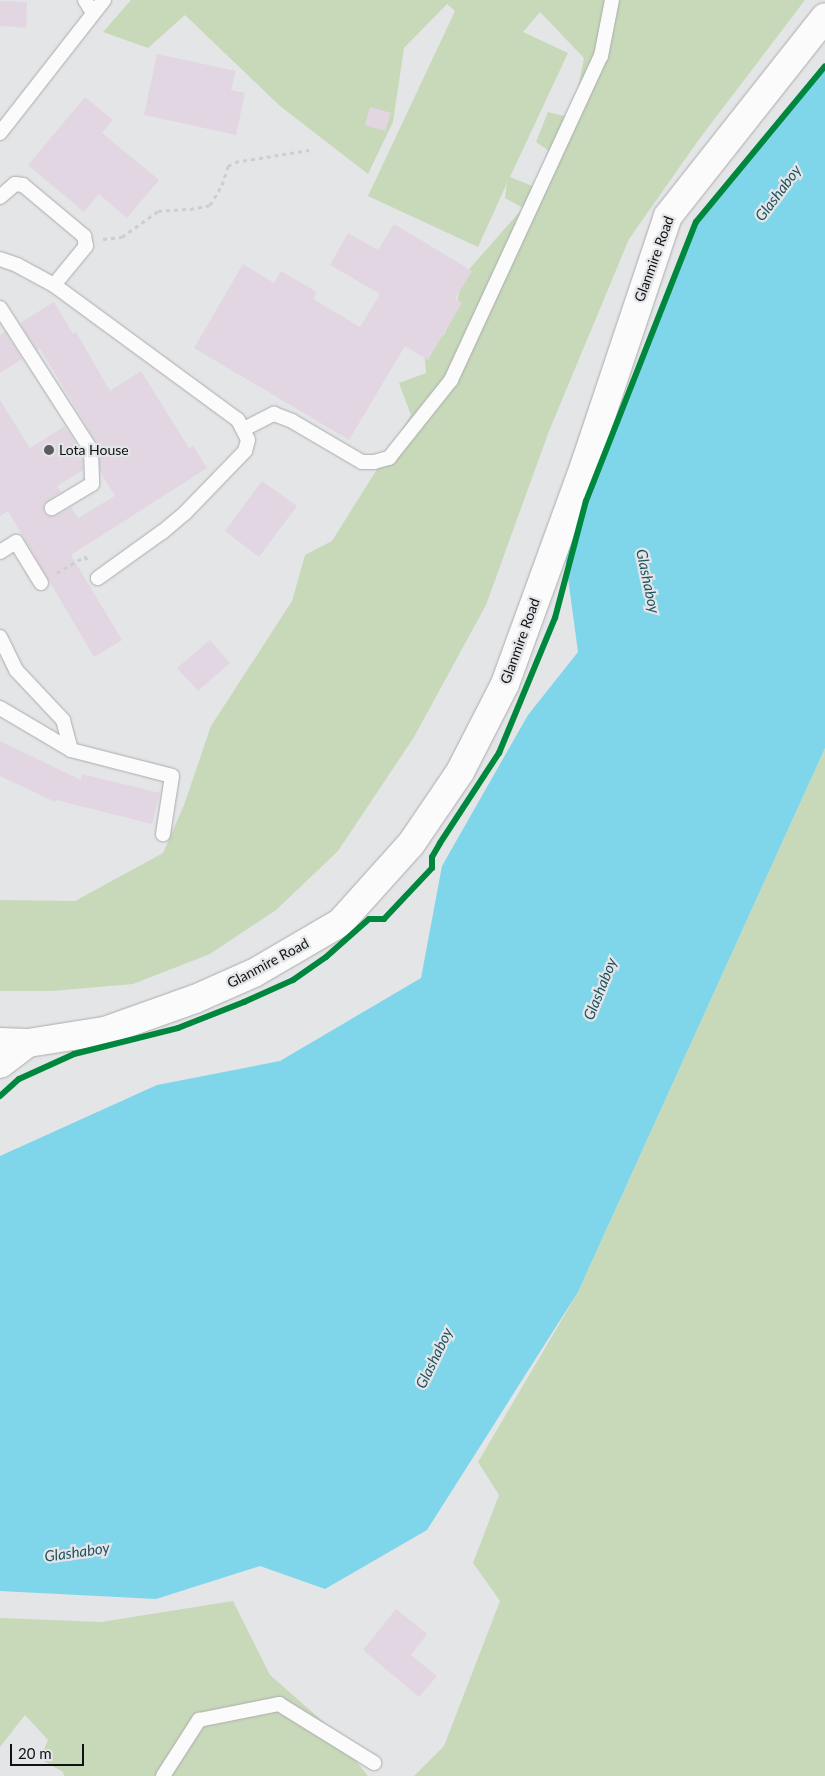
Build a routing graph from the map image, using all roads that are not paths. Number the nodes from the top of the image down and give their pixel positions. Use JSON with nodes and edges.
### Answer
{"nodes":[{"id":1,"x":85,"y":0,"type":"edge"},
{"id":2,"x":104,"y":0,"type":"edge"},
{"id":3,"x":612,"y":0,"type":"edge"},
{"id":4,"x":93,"y":14,"type":"junction"},
{"id":5,"x":825,"y":17,"type":"edge"},
{"id":6,"x":0,"y":133,"type":"edge"},
{"id":7,"x":0,"y":197,"type":"edge"},
{"id":8,"x":0,"y":259,"type":"edge"},
{"id":9,"x":54,"y":285,"type":"junction"},
{"id":10,"x":0,"y":308,"type":"edge"},
{"id":11,"x":244,"y":429,"type":"junction"},
{"id":12,"x":52,"y":508,"type":"dead end"},
{"id":13,"x":0,"y":552,"type":"edge"},
{"id":14,"x":98,"y":578,"type":"road end"},
{"id":15,"x":41,"y":583,"type":"road end"},
{"id":16,"x":0,"y":637,"type":"edge"},
{"id":17,"x":0,"y":708,"type":"edge"},
{"id":18,"x":71,"y":750,"type":"junction"},
{"id":19,"x":163,"y":834,"type":"dead end"},
{"id":20,"x":0,"y":1042,"type":"edge"},
{"id":21,"x":28,"y":1043,"type":"junction"},
{"id":22,"x":0,"y":1064,"type":"edge"},
{"id":23,"x":374,"y":1763,"type":"dead end"},
{"id":24,"x":163,"y":1776,"type":"edge"}],
"edges":[{"from":1,"to":4,"type":"lane"},
{"from":2,"to":4,"type":"lane"},
{"from":3,"to":11,"type":"lane"},
{"from":4,"to":6,"type":"lane"},
{"from":5,"to":21,"type":"main road","name":"Glanmire Road"},
{"from":7,"to":9,"type":"lane"},
{"from":8,"to":9,"type":"lane"},
{"from":9,"to":11,"type":"lane"},
{"from":10,"to":12,"type":"lane"},
{"from":11,"to":14,"type":"lane"},
{"from":13,"to":15,"type":"lane"},
{"from":16,"to":18,"type":"lane"},
{"from":17,"to":18,"type":"lane"},
{"from":18,"to":19,"type":"lane"},
{"from":20,"to":21,"type":"main road","name":"Glanmire Road"},
{"from":21,"to":22,"type":"main road"},
{"from":23,"to":24,"type":"lane"}]}
